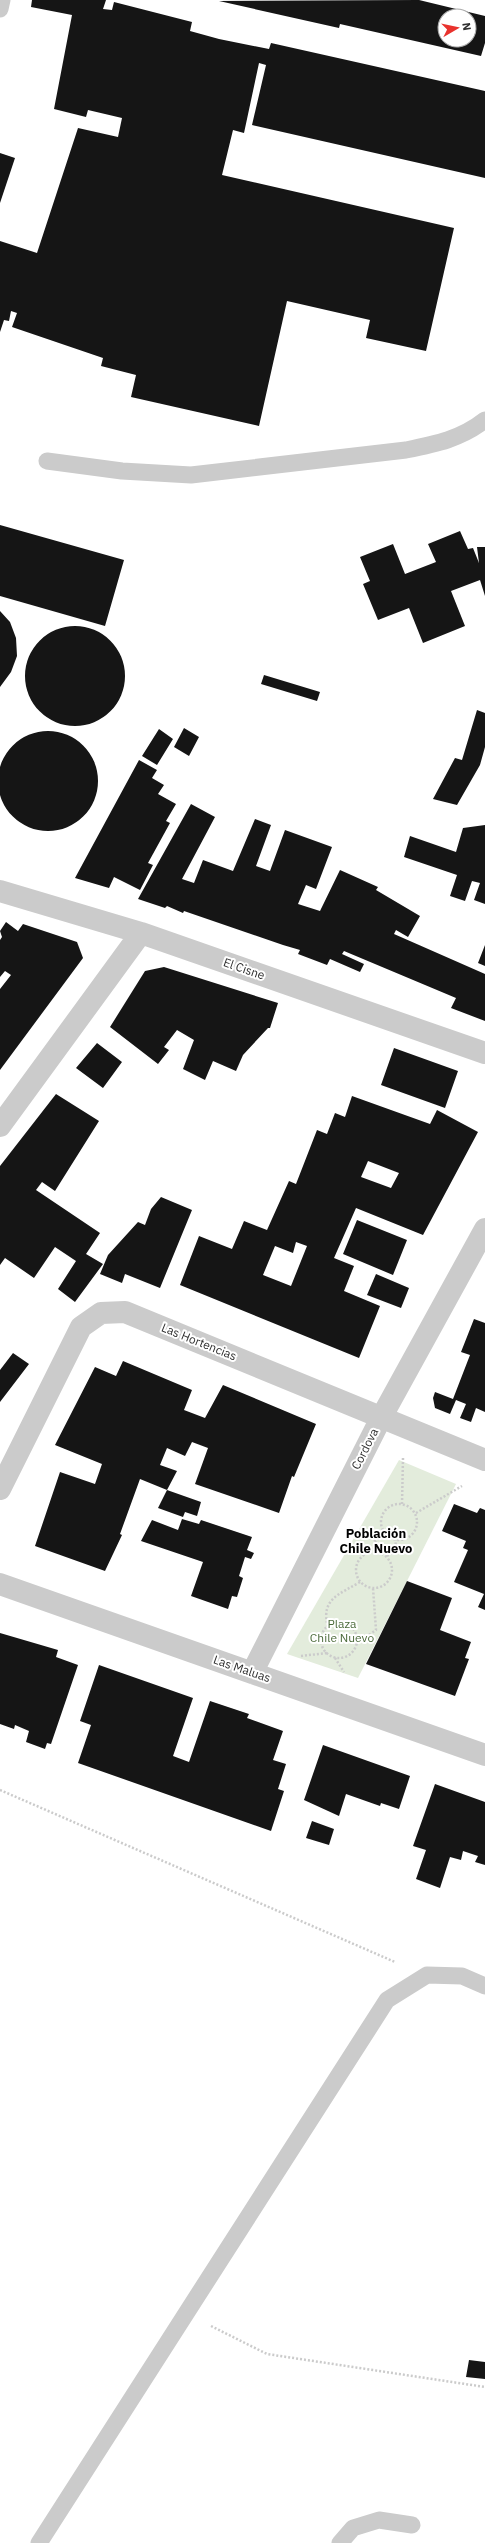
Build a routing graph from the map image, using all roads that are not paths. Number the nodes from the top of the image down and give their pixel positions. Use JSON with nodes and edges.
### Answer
{"nodes":[{"id":1,"x":2,"y":0,"type":"edge"},
{"id":2,"x":0,"y":9,"type":"edge"},
{"id":3,"x":485,"y":420,"type":"edge"},
{"id":4,"x":47,"y":461,"type":"dead end"},
{"id":5,"x":0,"y":891,"type":"edge"},
{"id":6,"x":141,"y":933,"type":"junction"},
{"id":7,"x":485,"y":1053,"type":"edge"},
{"id":8,"x":0,"y":1126,"type":"edge"},
{"id":9,"x":485,"y":1229,"type":"edge"},
{"id":10,"x":382,"y":1418,"type":"junction"},
{"id":11,"x":485,"y":1460,"type":"edge"},
{"id":12,"x":0,"y":1489,"type":"edge"},
{"id":13,"x":0,"y":1584,"type":"edge"},
{"id":14,"x":252,"y":1673,"type":"junction"},
{"id":15,"x":485,"y":1755,"type":"edge"},
{"id":16,"x":485,"y":1986,"type":"edge"},
{"id":17,"x":412,"y":2525,"type":"dead end"},
{"id":18,"x":39,"y":2543,"type":"edge"},
{"id":19,"x":340,"y":2543,"type":"edge"}],
"edges":[{"from":1,"to":2,"type":"lane"},
{"from":3,"to":4,"type":"lane"},
{"from":5,"to":6,"type":"street","name":"El Cisne"},
{"from":6,"to":7,"type":"street","name":"El Cisne"},
{"from":6,"to":8,"type":"street"},
{"from":9,"to":10,"type":"street","name":"Cordova"},
{"from":10,"to":11,"type":"street","name":"Las Hortencias"},
{"from":10,"to":12,"type":"street","name":"Las Hortencias"},
{"from":10,"to":14,"type":"street","name":"Cordova"},
{"from":13,"to":14,"type":"street","name":"Las Maluas"},
{"from":14,"to":15,"type":"street","name":"Las Maluas"},
{"from":16,"to":18,"type":"lane"},
{"from":17,"to":19,"type":"lane"}]}
